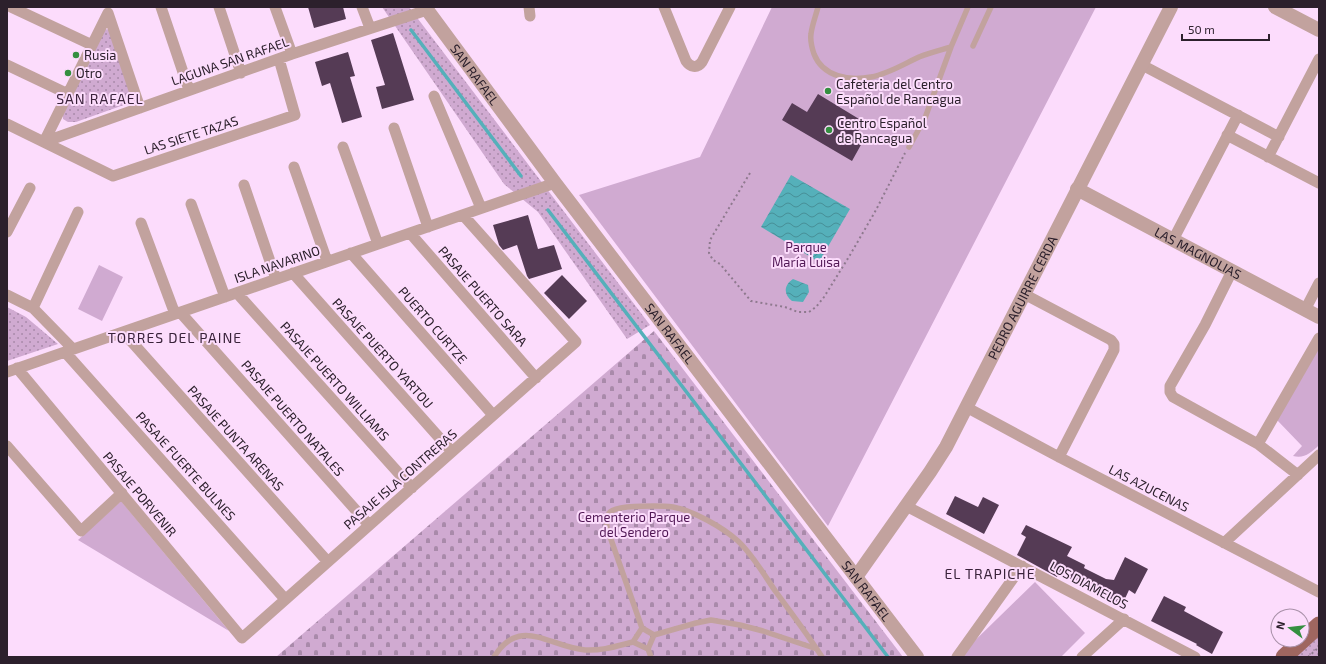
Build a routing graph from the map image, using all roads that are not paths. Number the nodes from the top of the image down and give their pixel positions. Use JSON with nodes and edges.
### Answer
{"nodes":[{"id":1,"x":13,"y":7,"type":"edge"},
{"id":2,"x":161,"y":7,"type":"edge"},
{"id":3,"x":219,"y":7,"type":"edge"},
{"id":4,"x":275,"y":7,"type":"edge"},
{"id":5,"x":362,"y":7,"type":"edge"},
{"id":6,"x":664,"y":7,"type":"edge"},
{"id":7,"x":730,"y":7,"type":"edge"},
{"id":8,"x":818,"y":7,"type":"edge"},
{"id":9,"x":968,"y":7,"type":"edge"},
{"id":10,"x":991,"y":7,"type":"edge"},
{"id":11,"x":1171,"y":7,"type":"edge"},
{"id":12,"x":1276,"y":7,"type":"edge"},
{"id":13,"x":426,"y":8,"type":"edge"},
{"id":14,"x":370,"y":28,"type":"junction"},
{"id":15,"x":1319,"y":30,"type":"edge"},
{"id":16,"x":92,"y":45,"type":"junction"},
{"id":17,"x":973,"y":46,"type":"dead end"},
{"id":18,"x":951,"y":47,"type":"junction"},
{"id":19,"x":292,"y":54,"type":"junction"},
{"id":20,"x":1319,"y":58,"type":"edge"},
{"id":21,"x":279,"y":59,"type":"junction"},
{"id":22,"x":7,"y":65,"type":"edge"},
{"id":23,"x":1142,"y":65,"type":"junction"},
{"id":24,"x":241,"y":73,"type":"junction"},
{"id":25,"x":189,"y":90,"type":"junction"},
{"id":26,"x":68,"y":94,"type":"junction"},
{"id":27,"x":434,"y":96,"type":"dead end"},
{"id":28,"x":140,"y":108,"type":"junction"},
{"id":29,"x":1238,"y":115,"type":"junction"},
{"id":30,"x":7,"y":124,"type":"edge"},
{"id":31,"x":394,"y":128,"type":"dead end"},
{"id":32,"x":1228,"y":135,"type":"junction"},
{"id":33,"x":1279,"y":136,"type":"junction"},
{"id":34,"x":44,"y":142,"type":"junction"},
{"id":35,"x":343,"y":147,"type":"dead end"},
{"id":36,"x":909,"y":147,"type":"road end"},
{"id":37,"x":1268,"y":157,"type":"junction"},
{"id":38,"x":294,"y":167,"type":"dead end"},
{"id":39,"x":555,"y":183,"type":"junction"},
{"id":40,"x":1319,"y":183,"type":"edge"},
{"id":41,"x":244,"y":185,"type":"dead end"},
{"id":42,"x":30,"y":188,"type":"dead end"},
{"id":43,"x":1077,"y":189,"type":"junction"},
{"id":44,"x":191,"y":204,"type":"dead end"},
{"id":45,"x":481,"y":208,"type":"junction"},
{"id":46,"x":78,"y":212,"type":"dead end"},
{"id":47,"x":463,"y":215,"type":"junction"},
{"id":48,"x":141,"y":223,"type":"dead end"},
{"id":49,"x":428,"y":227,"type":"junction"},
{"id":50,"x":7,"y":232,"type":"edge"},
{"id":51,"x":410,"y":233,"type":"junction"},
{"id":52,"x":1173,"y":240,"type":"junction"},
{"id":53,"x":378,"y":244,"type":"junction"},
{"id":54,"x":351,"y":253,"type":"junction"},
{"id":55,"x":327,"y":262,"type":"junction"},
{"id":56,"x":1232,"y":271,"type":"junction"},
{"id":57,"x":293,"y":273,"type":"junction"},
{"id":58,"x":276,"y":279,"type":"junction"},
{"id":59,"x":1319,"y":283,"type":"edge"},
{"id":60,"x":237,"y":293,"type":"junction"},
{"id":61,"x":1024,"y":294,"type":"junction"},
{"id":62,"x":7,"y":295,"type":"edge"},
{"id":63,"x":224,"y":297,"type":"junction"},
{"id":64,"x":33,"y":308,"type":"junction"},
{"id":65,"x":1305,"y":310,"type":"junction"},
{"id":66,"x":178,"y":313,"type":"junction"},
{"id":67,"x":1319,"y":317,"type":"edge"},
{"id":68,"x":123,"y":332,"type":"junction"},
{"id":69,"x":1319,"y":338,"type":"edge"},
{"id":70,"x":69,"y":350,"type":"junction"},
{"id":71,"x":12,"y":370,"type":"edge"},
{"id":72,"x":536,"y":378,"type":"junction"},
{"id":73,"x":966,"y":407,"type":"junction"},
{"id":74,"x":493,"y":415,"type":"junction"},
{"id":75,"x":1258,"y":444,"type":"junction"},
{"id":76,"x":7,"y":446,"type":"edge"},
{"id":77,"x":452,"y":452,"type":"junction"},
{"id":78,"x":1319,"y":455,"type":"edge"},
{"id":79,"x":1059,"y":457,"type":"junction"},
{"id":80,"x":1298,"y":475,"type":"junction"},
{"id":81,"x":412,"y":488,"type":"junction"},
{"id":82,"x":122,"y":494,"type":"junction"},
{"id":83,"x":906,"y":506,"type":"junction"},
{"id":84,"x":369,"y":525,"type":"junction"},
{"id":85,"x":1224,"y":542,"type":"junction"},
{"id":86,"x":328,"y":562,"type":"junction"},
{"id":87,"x":1022,"y":566,"type":"junction"},
{"id":88,"x":856,"y":577,"type":"junction"},
{"id":89,"x":1319,"y":592,"type":"edge"},
{"id":90,"x":286,"y":599,"type":"junction"},
{"id":91,"x":1124,"y":619,"type":"junction"},
{"id":92,"x":1319,"y":625,"type":"edge"},
{"id":93,"x":642,"y":628,"type":"junction"},
{"id":94,"x":654,"y":635,"type":"junction"},
{"id":95,"x":242,"y":638,"type":"joint"},
{"id":96,"x":633,"y":642,"type":"junction"},
{"id":97,"x":648,"y":649,"type":"junction"},
{"id":98,"x":817,"y":649,"type":"junction"},
{"id":99,"x":494,"y":657,"type":"edge"},
{"id":100,"x":651,"y":657,"type":"edge"},
{"id":101,"x":822,"y":657,"type":"edge"},
{"id":102,"x":916,"y":657,"type":"edge"},
{"id":103,"x":957,"y":657,"type":"edge"},
{"id":104,"x":1082,"y":657,"type":"edge"},
{"id":105,"x":1195,"y":657,"type":"edge"},
{"id":106,"x":1284,"y":657,"type":"edge"}],
"edges":[{"from":1,"to":16,"type":"street"},
{"from":2,"to":25,"type":"street"},
{"from":3,"to":24,"type":"street"},
{"from":4,"to":19,"type":"street"},
{"from":5,"to":14,"type":"street"},
{"from":6,"to":7,"type":"street"},
{"from":8,"to":18,"type":"lane"},
{"from":9,"to":18,"type":"lane"},
{"from":10,"to":17,"type":"lane"},
{"from":11,"to":23,"type":"street","name":"PEDRO AGUIRRE CERDA"},
{"from":12,"to":15,"type":"street"},
{"from":13,"to":14,"type":"street","name":"LAGUNA SAN RAFAEL"},
{"from":13,"to":39,"type":"street","name":"SAN RAFAEL"},
{"from":14,"to":19,"type":"street","name":"LAGUNA SAN RAFAEL"},
{"from":16,"to":26,"type":"street"},
{"from":16,"to":28,"type":"street"},
{"from":18,"to":36,"type":"lane"},
{"from":19,"to":21,"type":"street","name":"LAGUNA SAN RAFAEL"},
{"from":20,"to":33,"type":"street"},
{"from":21,"to":24,"type":"street","name":"LAGUNA SAN RAFAEL"},
{"from":21,"to":34,"type":"street","name":"LAS SIETE TAZAS"},
{"from":22,"to":26,"type":"street"},
{"from":23,"to":29,"type":"street"},
{"from":23,"to":43,"type":"street","name":"PEDRO AGUIRRE CERDA"},
{"from":24,"to":25,"type":"street","name":"LAGUNA SAN RAFAEL"},
{"from":25,"to":28,"type":"street","name":"LAGUNA SAN RAFAEL"},
{"from":26,"to":34,"type":"street"},
{"from":27,"to":45,"type":"street"},
{"from":28,"to":34,"type":"street","name":"LAGUNA SAN RAFAEL"},
{"from":29,"to":32,"type":"street"},
{"from":29,"to":33,"type":"street"},
{"from":30,"to":34,"type":"street"},
{"from":31,"to":49,"type":"street"},
{"from":32,"to":37,"type":"street"},
{"from":32,"to":52,"type":"street"},
{"from":33,"to":37,"type":"street"},
{"from":35,"to":53,"type":"street"},
{"from":37,"to":40,"type":"street"},
{"from":38,"to":55,"type":"street"},
{"from":39,"to":45,"type":"street","name":"ISLA NAVARINO"},
{"from":39,"to":88,"type":"street","name":"SAN RAFAEL"},
{"from":41,"to":58,"type":"street"},
{"from":42,"to":50,"type":"street"},
{"from":43,"to":52,"type":"street","name":"LAS MAGNOLIAS"},
{"from":43,"to":61,"type":"street","name":"PEDRO AGUIRRE CERDA"},
{"from":44,"to":63,"type":"street"},
{"from":45,"to":47,"type":"street","name":"ISLA NAVARINO"},
{"from":46,"to":64,"type":"street"},
{"from":47,"to":49,"type":"street","name":"ISLA NAVARINO"},
{"from":47,"to":72,"type":"street","name":"PASAJE ISLA CONTRERAS"},
{"from":48,"to":66,"type":"street"},
{"from":49,"to":51,"type":"street","name":"ISLA NAVARINO"},
{"from":51,"to":53,"type":"street","name":"ISLA NAVARINO"},
{"from":51,"to":72,"type":"street","name":"PASAJE PUERTO SARA"},
{"from":52,"to":56,"type":"street","name":"LAS MAGNOLIAS"},
{"from":53,"to":54,"type":"street","name":"ISLA NAVARINO"},
{"from":54,"to":55,"type":"street","name":"ISLA NAVARINO"},
{"from":54,"to":74,"type":"street","name":"PUERTO CURTZE"},
{"from":55,"to":57,"type":"street","name":"ISLA NAVARINO"},
{"from":56,"to":65,"type":"street","name":"LAS MAGNOLIAS"},
{"from":56,"to":75,"type":"street"},
{"from":57,"to":58,"type":"street","name":"ISLA NAVARINO"},
{"from":57,"to":77,"type":"street","name":"PASAJE PUERTO YARTOU"},
{"from":58,"to":60,"type":"street","name":"ISLA NAVARINO"},
{"from":59,"to":65,"type":"street"},
{"from":60,"to":63,"type":"street","name":"ISLA NAVARINO"},
{"from":60,"to":81,"type":"street","name":"PASAJE PUERTO WILLIAMS"},
{"from":61,"to":73,"type":"street","name":"PEDRO AGUIRRE CERDA"},
{"from":61,"to":79,"type":"street"},
{"from":62,"to":64,"type":"street","name":"PASAJE FUERTE BULNES"},
{"from":63,"to":66,"type":"street","name":"ISLA NAVARINO"},
{"from":64,"to":70,"type":"street","name":"PASAJE FUERTE BULNES"},
{"from":65,"to":67,"type":"street","name":"LAS MAGNOLIAS"},
{"from":66,"to":68,"type":"street","name":"ISLA NAVARINO"},
{"from":66,"to":84,"type":"street","name":"PASAJE PUERTO NATALES"},
{"from":68,"to":70,"type":"street","name":"ISLA NAVARINO"},
{"from":68,"to":86,"type":"street","name":"PASAJE PUNTA ARENAS"},
{"from":69,"to":75,"type":"street"},
{"from":70,"to":71,"type":"street","name":"ISLA NAVARINO"},
{"from":70,"to":90,"type":"street","name":"PASAJE FUERTE BULNES"},
{"from":71,"to":82,"type":"street","name":"PASAJE PORVENIR"},
{"from":72,"to":74,"type":"street","name":"PASAJE ISLA CONTRERAS"},
{"from":73,"to":79,"type":"street","name":"LAS AZUCENAS"},
{"from":73,"to":83,"type":"street","name":"PEDRO AGUIRRE CERDA"},
{"from":74,"to":77,"type":"street","name":"PASAJE ISLA CONTRERAS"},
{"from":75,"to":80,"type":"street"},
{"from":76,"to":82,"type":"street"},
{"from":77,"to":81,"type":"street","name":"PASAJE ISLA CONTRERAS"},
{"from":78,"to":80,"type":"street"},
{"from":79,"to":85,"type":"street","name":"LAS AZUCENAS"},
{"from":80,"to":85,"type":"street"},
{"from":81,"to":84,"type":"street","name":"PASAJE ISLA CONTRERAS"},
{"from":82,"to":95,"type":"street","name":"PASAJE PORVENIR"},
{"from":83,"to":87,"type":"street","name":"LOS DIAMELOS"},
{"from":83,"to":88,"type":"street","name":"PEDRO AGUIRRE CERDA"},
{"from":84,"to":86,"type":"street","name":"PASAJE ISLA CONTRERAS"},
{"from":85,"to":89,"type":"street","name":"LAS AZUCENAS"},
{"from":86,"to":90,"type":"street","name":"PASAJE ISLA CONTRERAS"},
{"from":87,"to":91,"type":"street","name":"LOS DIAMELOS"},
{"from":87,"to":103,"type":"street"},
{"from":88,"to":102,"type":"street","name":"SAN RAFAEL"},
{"from":90,"to":95,"type":"street","name":"PASAJE ISLA CONTRERAS"},
{"from":91,"to":104,"type":"street"},
{"from":91,"to":105,"type":"street","name":"LOS DIAMELOS"},
{"from":92,"to":106,"type":"main road"},
{"from":93,"to":94,"type":"lane"},
{"from":93,"to":96,"type":"lane"},
{"from":93,"to":98,"type":"lane"},
{"from":94,"to":97,"type":"lane"},
{"from":94,"to":98,"type":"lane"},
{"from":96,"to":97,"type":"lane"},
{"from":96,"to":99,"type":"lane"},
{"from":97,"to":100,"type":"lane"},
{"from":98,"to":101,"type":"lane"}]}
